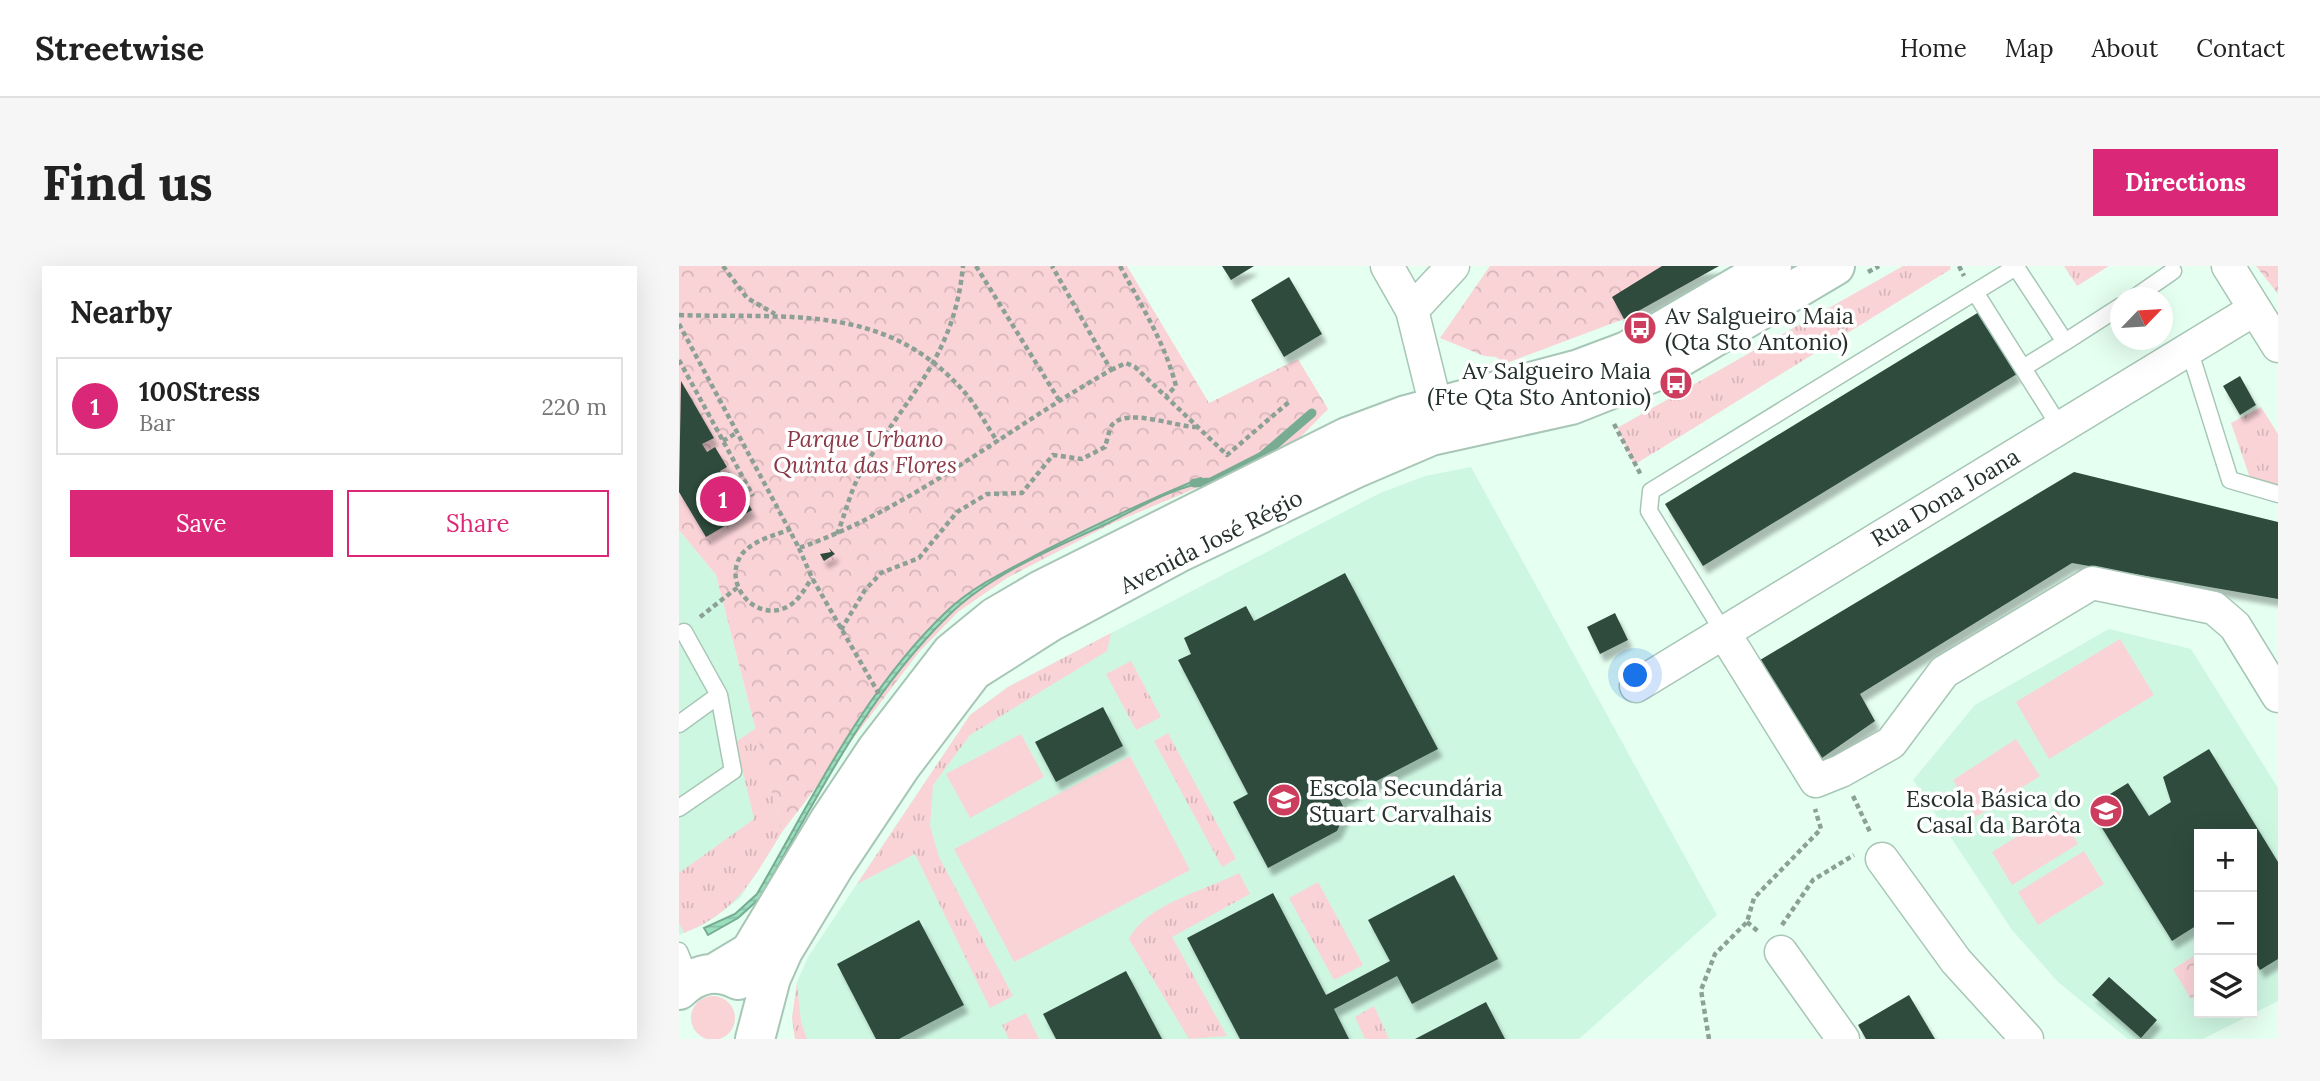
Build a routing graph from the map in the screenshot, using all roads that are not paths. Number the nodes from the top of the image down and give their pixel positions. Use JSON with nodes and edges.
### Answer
{"nodes":[{"id":1,"x":1387,"y":266,"type":"edge"},
{"id":2,"x":1453,"y":266,"type":"edge"},
{"id":3,"x":1772,"y":266,"type":"edge"},
{"id":4,"x":1835,"y":266,"type":"edge"},
{"id":5,"x":2228,"y":266,"type":"edge"},
{"id":6,"x":2173,"y":271,"type":"dead end"},
{"id":7,"x":2150,"y":287,"type":"edge"},
{"id":8,"x":1975,"y":292,"type":"junction"},
{"id":9,"x":2255,"y":309,"type":"junction"},
{"id":10,"x":1412,"y":310,"type":"junction"},
{"id":11,"x":2110,"y":313,"type":"edge"},
{"id":12,"x":2065,"y":342,"type":"junction"},
{"id":13,"x":2278,"y":346,"type":"edge"},
{"id":14,"x":2189,"y":349,"type":"junction"},
{"id":15,"x":2023,"y":368,"type":"junction"},
{"id":16,"x":1436,"y":407,"type":"junction"},
{"id":17,"x":2060,"y":427,"type":"junction"},
{"id":18,"x":2278,"y":494,"type":"edge"},
{"id":19,"x":681,"y":631,"type":"edge"},
{"id":20,"x":1724,"y":633,"type":"junction"},
{"id":21,"x":1636,"y":686,"type":"dead end"},
{"id":22,"x":719,"y":695,"type":"junction"},
{"id":23,"x":2278,"y":696,"type":"edge"},
{"id":24,"x":679,"y":724,"type":"edge"},
{"id":25,"x":679,"y":808,"type":"edge"},
{"id":26,"x":1879,"y":852,"type":"road end"},
{"id":27,"x":1779,"y":944,"type":"road end"},
{"id":28,"x":691,"y":973,"type":"edge"},
{"id":29,"x":757,"y":1031,"type":"edge"},
{"id":30,"x":1843,"y":1039,"type":"edge"},
{"id":31,"x":2027,"y":1039,"type":"edge"}],
"edges":[{"from":1,"to":10,"type":"street"},
{"from":2,"to":10,"type":"street"},
{"from":3,"to":16,"type":"street","name":"Avenida José Régio"},
{"from":4,"to":29,"type":"street","name":"Avenida José Régio"},
{"from":5,"to":9,"type":"street"},
{"from":6,"to":7,"type":"lane"},
{"from":8,"to":12,"type":"lane"},
{"from":8,"to":15,"type":"lane"},
{"from":8,"to":20,"type":"lane"},
{"from":9,"to":13,"type":"street"},
{"from":9,"to":14,"type":"street","name":"Rua Dona Joana"},
{"from":10,"to":16,"type":"street"},
{"from":11,"to":12,"type":"lane"},
{"from":12,"to":15,"type":"lane"},
{"from":14,"to":17,"type":"street","name":"Rua Dona Joana"},
{"from":14,"to":18,"type":"lane"},
{"from":15,"to":17,"type":"lane"},
{"from":16,"to":28,"type":"street","name":"Avenida José Régio"},
{"from":17,"to":20,"type":"street","name":"Rua Dona Joana"},
{"from":19,"to":22,"type":"lane"},
{"from":20,"to":21,"type":"street","name":"Rua Dona Joana"},
{"from":20,"to":23,"type":"street"},
{"from":22,"to":24,"type":"lane"},
{"from":22,"to":25,"type":"lane"},
{"from":26,"to":31,"type":"street"},
{"from":27,"to":30,"type":"street"},
{"from":28,"to":29,"type":"street","name":"Avenida José Régio"}]}
